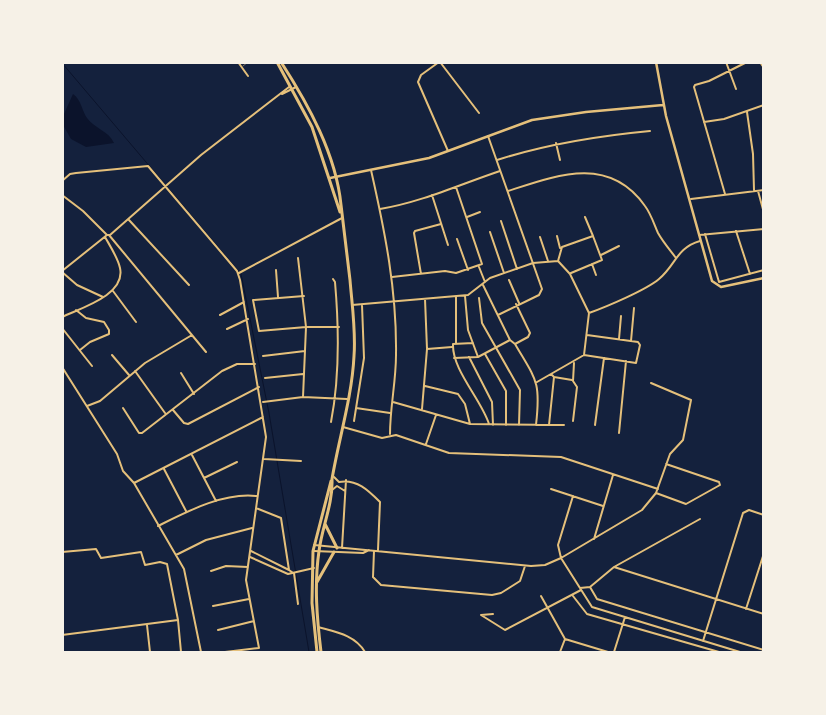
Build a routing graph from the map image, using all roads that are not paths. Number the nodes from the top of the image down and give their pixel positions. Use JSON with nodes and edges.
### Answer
{"nodes":[{"id":1,"x":238,"y":62,"type":"edge"},
{"id":2,"x":248,"y":62,"type":"edge"},
{"id":3,"x":277,"y":62,"type":"edge"},
{"id":4,"x":281,"y":62,"type":"edge"},
{"id":5,"x":439,"y":62,"type":"edge"},
{"id":6,"x":656,"y":62,"type":"edge"},
{"id":7,"x":726,"y":62,"type":"edge"},
{"id":8,"x":747,"y":62,"type":"edge"},
{"id":9,"x":760,"y":62,"type":"edge"},
{"id":10,"x":242,"y":68,"type":"junction"},
{"id":11,"x":764,"y":68,"type":"edge"},
{"id":12,"x":730,"y":72,"type":"junction"},
{"id":13,"x":248,"y":76,"type":"dead end"},
{"id":14,"x":290,"y":84,"type":"junction"},
{"id":15,"x":295,"y":88,"type":"junction"},
{"id":16,"x":736,"y":89,"type":"dead end"},
{"id":17,"x":285,"y":93,"type":"junction"},
{"id":18,"x":280,"y":95,"type":"junction"},
{"id":19,"x":297,"y":96,"type":"junction"},
{"id":20,"x":664,"y":105,"type":"junction"},
{"id":21,"x":764,"y":105,"type":"edge"},
{"id":22,"x":747,"y":112,"type":"junction"},
{"id":23,"x":478,"y":113,"type":"dead end"},
{"id":24,"x":704,"y":122,"type":"junction"},
{"id":25,"x":650,"y":131,"type":"dead end"},
{"id":26,"x":488,"y":136,"type":"junction"},
{"id":27,"x":556,"y":143,"type":"junction"},
{"id":28,"x":448,"y":151,"type":"junction"},
{"id":29,"x":497,"y":160,"type":"junction"},
{"id":30,"x":560,"y":160,"type":"dead end"},
{"id":31,"x":371,"y":170,"type":"junction"},
{"id":32,"x":500,"y":171,"type":"junction"},
{"id":33,"x":335,"y":177,"type":"junction"},
{"id":34,"x":330,"y":178,"type":"junction"},
{"id":35,"x":62,"y":181,"type":"edge"},
{"id":36,"x":167,"y":186,"type":"junction"},
{"id":37,"x":456,"y":187,"type":"junction"},
{"id":38,"x":756,"y":190,"type":"junction"},
{"id":39,"x":764,"y":190,"type":"edge"},
{"id":40,"x":508,"y":191,"type":"junction"},
{"id":41,"x":725,"y":194,"type":"junction"},
{"id":42,"x":62,"y":195,"type":"edge"},
{"id":43,"x":432,"y":195,"type":"junction"},
{"id":44,"x":691,"y":199,"type":"junction"},
{"id":45,"x":380,"y":209,"type":"junction"},
{"id":46,"x":480,"y":212,"type":"dead end"},
{"id":47,"x":764,"y":213,"type":"edge"},
{"id":48,"x":342,"y":216,"type":"junction"},
{"id":49,"x":467,"y":217,"type":"junction"},
{"id":50,"x":586,"y":217,"type":"dead end"},
{"id":51,"x":129,"y":220,"type":"junction"},
{"id":52,"x":501,"y":221,"type":"dead end"},
{"id":53,"x":441,"y":224,"type":"junction"},
{"id":54,"x":764,"y":229,"type":"edge"},
{"id":55,"x":736,"y":231,"type":"junction"},
{"id":56,"x":490,"y":232,"type":"dead end"},
{"id":57,"x":705,"y":234,"type":"junction"},
{"id":58,"x":699,"y":235,"type":"junction"},
{"id":59,"x":107,"y":236,"type":"junction"},
{"id":60,"x":557,"y":236,"type":"dead end"},
{"id":61,"x":593,"y":236,"type":"junction"},
{"id":62,"x":540,"y":237,"type":"dead end"},
{"id":63,"x":457,"y":239,"type":"dead end"},
{"id":64,"x":700,"y":241,"type":"junction"},
{"id":65,"x":448,"y":245,"type":"dead end"},
{"id":66,"x":619,"y":246,"type":"dead end"},
{"id":67,"x":560,"y":248,"type":"junction"},
{"id":68,"x":601,"y":255,"type":"junction"},
{"id":69,"x":298,"y":258,"type":"dead end"},
{"id":70,"x":676,"y":258,"type":"junction"},
{"id":71,"x":558,"y":260,"type":"junction"},
{"id":72,"x":548,"y":261,"type":"junction"},
{"id":73,"x":533,"y":263,"type":"junction"},
{"id":74,"x":592,"y":264,"type":"junction"},
{"id":75,"x":479,"y":267,"type":"junction"},
{"id":76,"x":517,"y":269,"type":"junction"},
{"id":77,"x":276,"y":270,"type":"dead end"},
{"id":78,"x":468,"y":270,"type":"junction"},
{"id":79,"x":764,"y":270,"type":"edge"},
{"id":80,"x":62,"y":271,"type":"edge"},
{"id":81,"x":239,"y":273,"type":"junction"},
{"id":82,"x":420,"y":274,"type":"junction"},
{"id":83,"x":504,"y":274,"type":"junction"},
{"id":84,"x":570,"y":274,"type":"junction"},
{"id":85,"x":750,"y":274,"type":"junction"},
{"id":86,"x":596,"y":275,"type":"dead end"},
{"id":87,"x":392,"y":277,"type":"junction"},
{"id":88,"x":764,"y":278,"type":"edge"},
{"id":89,"x":333,"y":279,"type":"dead end"},
{"id":90,"x":509,"y":280,"type":"dead end"},
{"id":91,"x":485,"y":282,"type":"junction"},
{"id":92,"x":189,"y":285,"type":"dead end"},
{"id":93,"x":483,"y":285,"type":"junction"},
{"id":94,"x":113,"y":290,"type":"junction"},
{"id":95,"x":304,"y":296,"type":"junction"},
{"id":96,"x":465,"y":296,"type":"junction"},
{"id":97,"x":103,"y":297,"type":"junction"},
{"id":98,"x":278,"y":297,"type":"junction"},
{"id":99,"x":456,"y":297,"type":"junction"},
{"id":100,"x":479,"y":298,"type":"dead end"},
{"id":101,"x":425,"y":299,"type":"junction"},
{"id":102,"x":244,"y":302,"type":"junction"},
{"id":103,"x":394,"y":302,"type":"junction"},
{"id":104,"x":352,"y":304,"type":"junction"},
{"id":105,"x":362,"y":304,"type":"junction"},
{"id":106,"x":517,"y":304,"type":"junction"},
{"id":107,"x":634,"y":308,"type":"dead end"},
{"id":108,"x":76,"y":310,"type":"junction"},
{"id":109,"x":589,"y":313,"type":"junction"},
{"id":110,"x":220,"y":315,"type":"dead end"},
{"id":111,"x":498,"y":315,"type":"junction"},
{"id":112,"x":621,"y":316,"type":"dead end"},
{"id":113,"x":62,"y":317,"type":"edge"},
{"id":114,"x":248,"y":320,"type":"junction"},
{"id":115,"x":136,"y":322,"type":"dead end"},
{"id":116,"x":306,"y":327,"type":"junction"},
{"id":117,"x":339,"y":327,"type":"junction"},
{"id":118,"x":62,"y":328,"type":"edge"},
{"id":119,"x":227,"y":329,"type":"dead end"},
{"id":120,"x":192,"y":335,"type":"junction"},
{"id":121,"x":586,"y":335,"type":"junction"},
{"id":122,"x":619,"y":339,"type":"junction"},
{"id":123,"x":510,"y":340,"type":"junction"},
{"id":124,"x":631,"y":340,"type":"junction"},
{"id":125,"x":473,"y":343,"type":"junction"},
{"id":126,"x":456,"y":344,"type":"junction"},
{"id":127,"x":515,"y":344,"type":"junction"},
{"id":128,"x":452,"y":347,"type":"junction"},
{"id":129,"x":496,"y":348,"type":"junction"},
{"id":130,"x":427,"y":349,"type":"junction"},
{"id":131,"x":80,"y":350,"type":"junction"},
{"id":132,"x":305,"y":351,"type":"junction"},
{"id":133,"x":206,"y":352,"type":"dead end"},
{"id":134,"x":485,"y":354,"type":"junction"},
{"id":135,"x":112,"y":355,"type":"dead end"},
{"id":136,"x":263,"y":356,"type":"dead end"},
{"id":137,"x":584,"y":356,"type":"junction"},
{"id":138,"x":469,"y":357,"type":"junction"},
{"id":139,"x":478,"y":357,"type":"junction"},
{"id":140,"x":454,"y":358,"type":"junction"},
{"id":141,"x":604,"y":358,"type":"junction"},
{"id":142,"x":574,"y":361,"type":"junction"},
{"id":143,"x":626,"y":361,"type":"junction"},
{"id":144,"x":255,"y":364,"type":"junction"},
{"id":145,"x":92,"y":366,"type":"dead end"},
{"id":146,"x":62,"y":367,"type":"edge"},
{"id":147,"x":135,"y":371,"type":"junction"},
{"id":148,"x":181,"y":373,"type":"dead end"},
{"id":149,"x":303,"y":374,"type":"junction"},
{"id":150,"x":551,"y":374,"type":"junction"},
{"id":151,"x":129,"y":375,"type":"junction"},
{"id":152,"x":554,"y":377,"type":"junction"},
{"id":153,"x":265,"y":378,"type":"dead end"},
{"id":154,"x":572,"y":380,"type":"junction"},
{"id":155,"x":537,"y":382,"type":"junction"},
{"id":156,"x":651,"y":383,"type":"dead end"},
{"id":157,"x":425,"y":386,"type":"junction"},
{"id":158,"x":259,"y":387,"type":"junction"},
{"id":159,"x":194,"y":394,"type":"junction"},
{"id":160,"x":303,"y":398,"type":"junction"},
{"id":161,"x":336,"y":399,"type":"junction"},
{"id":162,"x":347,"y":399,"type":"junction"},
{"id":163,"x":262,"y":402,"type":"junction"},
{"id":164,"x":393,"y":402,"type":"junction"},
{"id":165,"x":86,"y":406,"type":"junction"},
{"id":166,"x":123,"y":408,"type":"dead end"},
{"id":167,"x":356,"y":408,"type":"junction"},
{"id":168,"x":173,"y":410,"type":"junction"},
{"id":169,"x":422,"y":410,"type":"junction"},
{"id":170,"x":166,"y":414,"type":"junction"},
{"id":171,"x":390,"y":414,"type":"junction"},
{"id":172,"x":436,"y":415,"type":"junction"},
{"id":173,"x":264,"y":417,"type":"junction"},
{"id":174,"x":354,"y":421,"type":"dead end"},
{"id":175,"x":573,"y":421,"type":"dead end"},
{"id":176,"x":331,"y":422,"type":"dead end"},
{"id":177,"x":470,"y":424,"type":"junction"},
{"id":178,"x":489,"y":424,"type":"junction"},
{"id":179,"x":493,"y":424,"type":"junction"},
{"id":180,"x":506,"y":425,"type":"junction"},
{"id":181,"x":519,"y":425,"type":"junction"},
{"id":182,"x":536,"y":425,"type":"junction"},
{"id":183,"x":549,"y":425,"type":"junction"},
{"id":184,"x":564,"y":425,"type":"dead end"},
{"id":185,"x":595,"y":425,"type":"dead end"},
{"id":186,"x":342,"y":426,"type":"junction"},
{"id":187,"x":619,"y":433,"type":"dead end"},
{"id":188,"x":390,"y":434,"type":"junction"},
{"id":189,"x":425,"y":445,"type":"junction"},
{"id":190,"x":192,"y":455,"type":"junction"},
{"id":191,"x":262,"y":459,"type":"junction"},
{"id":192,"x":301,"y":461,"type":"dead end"},
{"id":193,"x":237,"y":462,"type":"dead end"},
{"id":194,"x":666,"y":464,"type":"junction"},
{"id":195,"x":164,"y":469,"type":"junction"},
{"id":196,"x":613,"y":475,"type":"junction"},
{"id":197,"x":332,"y":477,"type":"junction"},
{"id":198,"x":204,"y":478,"type":"junction"},
{"id":199,"x":346,"y":480,"type":"junction"},
{"id":200,"x":134,"y":483,"type":"junction"},
{"id":201,"x":658,"y":488,"type":"junction"},
{"id":202,"x":551,"y":489,"type":"dead end"},
{"id":203,"x":332,"y":490,"type":"junction"},
{"id":204,"x":345,"y":490,"type":"junction"},
{"id":205,"x":656,"y":493,"type":"junction"},
{"id":206,"x":257,"y":496,"type":"junction"},
{"id":207,"x":573,"y":496,"type":"junction"},
{"id":208,"x":216,"y":502,"type":"junction"},
{"id":209,"x":603,"y":506,"type":"junction"},
{"id":210,"x":256,"y":508,"type":"junction"},
{"id":211,"x":186,"y":512,"type":"junction"},
{"id":212,"x":764,"y":515,"type":"edge"},
{"id":213,"x":700,"y":519,"type":"dead end"},
{"id":214,"x":325,"y":524,"type":"junction"},
{"id":215,"x":158,"y":526,"type":"junction"},
{"id":216,"x":252,"y":528,"type":"junction"},
{"id":217,"x":594,"y":539,"type":"junction"},
{"id":218,"x":314,"y":545,"type":"junction"},
{"id":219,"x":320,"y":546,"type":"junction"},
{"id":220,"x":337,"y":548,"type":"junction"},
{"id":221,"x":342,"y":548,"type":"junction"},
{"id":222,"x":369,"y":550,"type":"junction"},
{"id":223,"x":374,"y":550,"type":"junction"},
{"id":224,"x":378,"y":550,"type":"junction"},
{"id":225,"x":251,"y":551,"type":"junction"},
{"id":226,"x":313,"y":551,"type":"junction"},
{"id":227,"x":319,"y":551,"type":"junction"},
{"id":228,"x":62,"y":552,"type":"edge"},
{"id":229,"x":334,"y":552,"type":"junction"},
{"id":230,"x":764,"y":552,"type":"edge"},
{"id":231,"x":176,"y":555,"type":"junction"},
{"id":232,"x":250,"y":557,"type":"junction"},
{"id":233,"x":561,"y":558,"type":"junction"},
{"id":234,"x":525,"y":566,"type":"junction"},
{"id":235,"x":248,"y":567,"type":"junction"},
{"id":236,"x":317,"y":567,"type":"junction"},
{"id":237,"x":614,"y":568,"type":"junction"},
{"id":238,"x":312,"y":569,"type":"junction"},
{"id":239,"x":289,"y":570,"type":"junction"},
{"id":240,"x":210,"y":571,"type":"dead end"},
{"id":241,"x":294,"y":573,"type":"junction"},
{"id":242,"x":316,"y":584,"type":"junction"},
{"id":243,"x":590,"y":587,"type":"junction"},
{"id":244,"x":581,"y":589,"type":"junction"},
{"id":245,"x":541,"y":596,"type":"dead end"},
{"id":246,"x":573,"y":596,"type":"junction"},
{"id":247,"x":249,"y":599,"type":"junction"},
{"id":248,"x":716,"y":599,"type":"junction"},
{"id":249,"x":298,"y":604,"type":"dead end"},
{"id":250,"x":213,"y":606,"type":"dead end"},
{"id":251,"x":548,"y":608,"type":"junction"},
{"id":252,"x":746,"y":609,"type":"junction"},
{"id":253,"x":493,"y":614,"type":"dead end"},
{"id":254,"x":764,"y":614,"type":"edge"},
{"id":255,"x":625,"y":618,"type":"junction"},
{"id":256,"x":178,"y":620,"type":"junction"},
{"id":257,"x":254,"y":621,"type":"junction"},
{"id":258,"x":623,"y":624,"type":"junction"},
{"id":259,"x":147,"y":625,"type":"junction"},
{"id":260,"x":318,"y":627,"type":"junction"},
{"id":261,"x":218,"y":630,"type":"dead end"},
{"id":262,"x":706,"y":632,"type":"junction"},
{"id":263,"x":62,"y":635,"type":"edge"},
{"id":264,"x":565,"y":639,"type":"junction"},
{"id":265,"x":703,"y":641,"type":"junction"},
{"id":266,"x":764,"y":650,"type":"edge"},
{"id":267,"x":150,"y":652,"type":"edge"},
{"id":268,"x":181,"y":652,"type":"edge"},
{"id":269,"x":201,"y":652,"type":"edge"},
{"id":270,"x":225,"y":652,"type":"edge"},
{"id":271,"x":317,"y":652,"type":"edge"},
{"id":272,"x":321,"y":652,"type":"edge"},
{"id":273,"x":365,"y":652,"type":"edge"},
{"id":274,"x":560,"y":652,"type":"edge"},
{"id":275,"x":608,"y":652,"type":"edge"},
{"id":276,"x":614,"y":652,"type":"edge"},
{"id":277,"x":720,"y":652,"type":"edge"},
{"id":278,"x":738,"y":652,"type":"edge"}],
"edges":[{"from":1,"to":10,"type":"street"},
{"from":2,"to":10,"type":"lane"},
{"from":3,"to":14,"type":"highway"},
{"from":4,"to":15,"type":"highway"},
{"from":5,"to":23,"type":"street"},
{"from":5,"to":28,"type":"street"},
{"from":6,"to":20,"type":"street"},
{"from":7,"to":12,"type":"street"},
{"from":8,"to":12,"type":"street"},
{"from":9,"to":11,"type":"street"},
{"from":10,"to":13,"type":"street"},
{"from":12,"to":16,"type":"street"},
{"from":12,"to":24,"type":"street"},
{"from":14,"to":15,"type":"highway"},
{"from":14,"to":18,"type":"street"},
{"from":15,"to":17,"type":"street"},
{"from":15,"to":19,"type":"highway"},
{"from":15,"to":33,"type":"highway"},
{"from":17,"to":18,"type":"street"},
{"from":17,"to":19,"type":"street"},
{"from":18,"to":36,"type":"street"},
{"from":19,"to":34,"type":"highway"},
{"from":20,"to":26,"type":"street"},
{"from":20,"to":44,"type":"street"},
{"from":21,"to":22,"type":"street"},
{"from":22,"to":24,"type":"street"},
{"from":22,"to":38,"type":"street"},
{"from":24,"to":41,"type":"street"},
{"from":25,"to":27,"type":"street"},
{"from":26,"to":28,"type":"street"},
{"from":26,"to":29,"type":"street"},
{"from":27,"to":29,"type":"street"},
{"from":27,"to":30,"type":"street"},
{"from":28,"to":31,"type":"street"},
{"from":29,"to":32,"type":"street"},
{"from":31,"to":33,"type":"street"},
{"from":31,"to":45,"type":"street"},
{"from":32,"to":37,"type":"street"},
{"from":32,"to":40,"type":"street"},
{"from":33,"to":34,"type":"street"},
{"from":33,"to":48,"type":"highway"},
{"from":34,"to":48,"type":"highway"},
{"from":35,"to":36,"type":"street"},
{"from":36,"to":51,"type":"street"},
{"from":36,"to":81,"type":"street"},
{"from":37,"to":43,"type":"street"},
{"from":37,"to":49,"type":"street"},
{"from":38,"to":39,"type":"street"},
{"from":38,"to":41,"type":"street"},
{"from":38,"to":47,"type":"street"},
{"from":40,"to":70,"type":"street"},
{"from":40,"to":73,"type":"street"},
{"from":41,"to":44,"type":"street"},
{"from":42,"to":59,"type":"street"},
{"from":43,"to":45,"type":"street"},
{"from":43,"to":53,"type":"street"},
{"from":44,"to":58,"type":"street"},
{"from":45,"to":87,"type":"street"},
{"from":46,"to":49,"type":"street"},
{"from":48,"to":81,"type":"street"},
{"from":48,"to":104,"type":"highway"},
{"from":49,"to":75,"type":"street"},
{"from":50,"to":61,"type":"street"},
{"from":51,"to":59,"type":"street"},
{"from":51,"to":92,"type":"street"},
{"from":52,"to":76,"type":"street"},
{"from":53,"to":65,"type":"street"},
{"from":53,"to":82,"type":"street"},
{"from":54,"to":55,"type":"street"},
{"from":55,"to":57,"type":"street"},
{"from":55,"to":85,"type":"street"},
{"from":56,"to":83,"type":"street"},
{"from":57,"to":58,"type":"street"},
{"from":57,"to":85,"type":"street"},
{"from":58,"to":64,"type":"street"},
{"from":59,"to":80,"type":"street"},
{"from":59,"to":94,"type":"street"},
{"from":59,"to":120,"type":"street"},
{"from":60,"to":67,"type":"street"},
{"from":61,"to":67,"type":"street"},
{"from":61,"to":68,"type":"street"},
{"from":62,"to":72,"type":"street"},
{"from":63,"to":78,"type":"street"},
{"from":64,"to":70,"type":"street"},
{"from":64,"to":88,"type":"street"},
{"from":66,"to":68,"type":"street"},
{"from":67,"to":71,"type":"street"},
{"from":68,"to":74,"type":"street"},
{"from":69,"to":95,"type":"street"},
{"from":70,"to":109,"type":"street"},
{"from":71,"to":72,"type":"street"},
{"from":71,"to":84,"type":"street"},
{"from":72,"to":73,"type":"street"},
{"from":73,"to":76,"type":"street"},
{"from":73,"to":106,"type":"street"},
{"from":74,"to":84,"type":"street"},
{"from":74,"to":86,"type":"street"},
{"from":75,"to":78,"type":"street"},
{"from":75,"to":91,"type":"street"},
{"from":76,"to":83,"type":"street"},
{"from":77,"to":98,"type":"street"},
{"from":78,"to":82,"type":"street"},
{"from":79,"to":85,"type":"street"},
{"from":80,"to":97,"type":"street"},
{"from":81,"to":102,"type":"street"},
{"from":82,"to":87,"type":"street"},
{"from":83,"to":91,"type":"street"},
{"from":84,"to":109,"type":"street"},
{"from":87,"to":103,"type":"street"},
{"from":89,"to":117,"type":"street"},
{"from":90,"to":106,"type":"street"},
{"from":91,"to":93,"type":"street"},
{"from":93,"to":96,"type":"street"},
{"from":93,"to":111,"type":"street"},
{"from":94,"to":97,"type":"street"},
{"from":94,"to":115,"type":"street"},
{"from":95,"to":98,"type":"street"},
{"from":95,"to":116,"type":"street"},
{"from":96,"to":99,"type":"street"},
{"from":96,"to":125,"type":"street"},
{"from":97,"to":108,"type":"street"},
{"from":98,"to":116,"type":"street"},
{"from":99,"to":101,"type":"street"},
{"from":99,"to":126,"type":"street"},
{"from":100,"to":129,"type":"street"},
{"from":101,"to":103,"type":"street"},
{"from":101,"to":130,"type":"street"},
{"from":102,"to":110,"type":"street"},
{"from":102,"to":114,"type":"street"},
{"from":103,"to":105,"type":"street"},
{"from":103,"to":164,"type":"street"},
{"from":104,"to":105,"type":"street"},
{"from":104,"to":162,"type":"highway"},
{"from":105,"to":167,"type":"street"},
{"from":106,"to":111,"type":"street"},
{"from":106,"to":127,"type":"street"},
{"from":107,"to":124,"type":"street"},
{"from":108,"to":113,"type":"street"},
{"from":108,"to":131,"type":"street"},
{"from":109,"to":121,"type":"street"},
{"from":111,"to":123,"type":"street"},
{"from":112,"to":122,"type":"street"},
{"from":114,"to":119,"type":"street"},
{"from":114,"to":144,"type":"street"},
{"from":116,"to":117,"type":"street"},
{"from":116,"to":132,"type":"street"},
{"from":117,"to":161,"type":"street"},
{"from":118,"to":131,"type":"street"},
{"from":120,"to":133,"type":"street"},
{"from":120,"to":147,"type":"street"},
{"from":121,"to":122,"type":"street"},
{"from":121,"to":137,"type":"street"},
{"from":122,"to":124,"type":"street"},
{"from":123,"to":127,"type":"street"},
{"from":123,"to":129,"type":"street"},
{"from":124,"to":143,"type":"street"},
{"from":125,"to":126,"type":"street"},
{"from":125,"to":139,"type":"street"},
{"from":126,"to":128,"type":"street"},
{"from":127,"to":155,"type":"street"},
{"from":128,"to":130,"type":"street"},
{"from":128,"to":140,"type":"street"},
{"from":129,"to":134,"type":"street"},
{"from":129,"to":181,"type":"street"},
{"from":130,"to":157,"type":"street"},
{"from":131,"to":145,"type":"street"},
{"from":132,"to":136,"type":"street"},
{"from":132,"to":149,"type":"street"},
{"from":134,"to":139,"type":"street"},
{"from":134,"to":180,"type":"street"},
{"from":135,"to":151,"type":"street"},
{"from":137,"to":141,"type":"street"},
{"from":137,"to":142,"type":"street"},
{"from":138,"to":139,"type":"street"},
{"from":138,"to":140,"type":"street"},
{"from":138,"to":179,"type":"street"},
{"from":140,"to":178,"type":"street"},
{"from":141,"to":143,"type":"street"},
{"from":141,"to":185,"type":"street"},
{"from":142,"to":150,"type":"street"},
{"from":142,"to":154,"type":"street"},
{"from":143,"to":187,"type":"street"},
{"from":144,"to":158,"type":"street"},
{"from":144,"to":159,"type":"street"},
{"from":146,"to":165,"type":"street"},
{"from":147,"to":151,"type":"street"},
{"from":147,"to":170,"type":"street"},
{"from":148,"to":159,"type":"street"},
{"from":149,"to":153,"type":"street"},
{"from":149,"to":160,"type":"street"},
{"from":150,"to":152,"type":"street"},
{"from":150,"to":155,"type":"street"},
{"from":151,"to":165,"type":"street"},
{"from":152,"to":154,"type":"street"},
{"from":152,"to":183,"type":"street"},
{"from":154,"to":175,"type":"street"},
{"from":155,"to":182,"type":"street"},
{"from":156,"to":194,"type":"street"},
{"from":157,"to":169,"type":"street"},
{"from":157,"to":177,"type":"street"},
{"from":158,"to":163,"type":"street"},
{"from":158,"to":168,"type":"street"},
{"from":159,"to":168,"type":"street"},
{"from":160,"to":161,"type":"street"},
{"from":160,"to":163,"type":"street"},
{"from":161,"to":162,"type":"street"},
{"from":161,"to":176,"type":"street"},
{"from":162,"to":186,"type":"highway"},
{"from":163,"to":173,"type":"street"},
{"from":164,"to":169,"type":"street"},
{"from":164,"to":171,"type":"street"},
{"from":165,"to":200,"type":"street"},
{"from":166,"to":170,"type":"street"},
{"from":167,"to":171,"type":"street"},
{"from":167,"to":174,"type":"street"},
{"from":168,"to":170,"type":"street"},
{"from":169,"to":172,"type":"street"},
{"from":171,"to":188,"type":"street"},
{"from":172,"to":177,"type":"street"},
{"from":172,"to":189,"type":"street"},
{"from":173,"to":190,"type":"street"},
{"from":173,"to":191,"type":"street"},
{"from":177,"to":178,"type":"street"},
{"from":178,"to":179,"type":"street"},
{"from":179,"to":180,"type":"street"},
{"from":180,"to":181,"type":"street"},
{"from":181,"to":182,"type":"street"},
{"from":182,"to":183,"type":"street"},
{"from":183,"to":184,"type":"street"},
{"from":186,"to":188,"type":"street"},
{"from":186,"to":197,"type":"highway"},
{"from":188,"to":189,"type":"street"},
{"from":189,"to":196,"type":"street"},
{"from":190,"to":195,"type":"street"},
{"from":190,"to":198,"type":"street"},
{"from":191,"to":192,"type":"street"},
{"from":191,"to":206,"type":"street"},
{"from":193,"to":198,"type":"street"},
{"from":194,"to":201,"type":"street"},
{"from":194,"to":205,"type":"street"},
{"from":195,"to":200,"type":"street"},
{"from":195,"to":211,"type":"street"},
{"from":196,"to":201,"type":"street"},
{"from":196,"to":209,"type":"street"},
{"from":197,"to":199,"type":"street"},
{"from":197,"to":203,"type":"highway"},
{"from":197,"to":218,"type":"highway"},
{"from":198,"to":208,"type":"street"},
{"from":199,"to":204,"type":"street"},
{"from":199,"to":224,"type":"street"},
{"from":200,"to":215,"type":"street"},
{"from":201,"to":205,"type":"street"},
{"from":202,"to":207,"type":"street"},
{"from":203,"to":204,"type":"street"},
{"from":203,"to":214,"type":"highway"},
{"from":204,"to":221,"type":"street"},
{"from":205,"to":217,"type":"street"},
{"from":206,"to":208,"type":"street"},
{"from":206,"to":210,"type":"street"},
{"from":207,"to":209,"type":"street"},
{"from":207,"to":233,"type":"street"},
{"from":208,"to":211,"type":"street"},
{"from":209,"to":217,"type":"street"},
{"from":210,"to":216,"type":"street"},
{"from":210,"to":239,"type":"street"},
{"from":211,"to":215,"type":"street"},
{"from":212,"to":248,"type":"street"},
{"from":213,"to":237,"type":"street"},
{"from":214,"to":219,"type":"highway"},
{"from":214,"to":220,"type":"highway"},
{"from":215,"to":231,"type":"street"},
{"from":216,"to":225,"type":"street"},
{"from":216,"to":231,"type":"street"},
{"from":217,"to":233,"type":"street"},
{"from":218,"to":219,"type":"street"},
{"from":218,"to":226,"type":"highway"},
{"from":219,"to":220,"type":"street"},
{"from":219,"to":227,"type":"highway"},
{"from":220,"to":221,"type":"street"},
{"from":221,"to":222,"type":"street"},
{"from":222,"to":223,"type":"street"},
{"from":222,"to":229,"type":"street"},
{"from":223,"to":224,"type":"street"},
{"from":223,"to":234,"type":"street"},
{"from":224,"to":234,"type":"street"},
{"from":225,"to":232,"type":"street"},
{"from":225,"to":239,"type":"street"},
{"from":226,"to":227,"type":"street"},
{"from":226,"to":238,"type":"highway"},
{"from":227,"to":229,"type":"street"},
{"from":227,"to":236,"type":"highway"},
{"from":228,"to":256,"type":"street"},
{"from":229,"to":242,"type":"highway"},
{"from":230,"to":252,"type":"street"},
{"from":231,"to":269,"type":"street"},
{"from":232,"to":235,"type":"street"},
{"from":232,"to":241,"type":"street"},
{"from":233,"to":234,"type":"street"},
{"from":233,"to":244,"type":"street"},
{"from":235,"to":240,"type":"street"},
{"from":235,"to":247,"type":"street"},
{"from":236,"to":238,"type":"street"},
{"from":236,"to":242,"type":"highway"},
{"from":237,"to":243,"type":"street"},
{"from":237,"to":248,"type":"street"},
{"from":238,"to":241,"type":"street"},
{"from":238,"to":271,"type":"highway"},
{"from":239,"to":241,"type":"street"},
{"from":241,"to":249,"type":"street"},
{"from":242,"to":260,"type":"highway"},
{"from":243,"to":244,"type":"street"},
{"from":243,"to":262,"type":"street"},
{"from":244,"to":246,"type":"street"},
{"from":244,"to":255,"type":"street"},
{"from":245,"to":251,"type":"street"},
{"from":246,"to":251,"type":"street"},
{"from":246,"to":258,"type":"street"},
{"from":247,"to":250,"type":"street"},
{"from":247,"to":257,"type":"street"},
{"from":248,"to":252,"type":"street"},
{"from":248,"to":262,"type":"street"},
{"from":251,"to":253,"type":"street"},
{"from":251,"to":264,"type":"street"},
{"from":252,"to":254,"type":"street"},
{"from":255,"to":258,"type":"street"},
{"from":255,"to":265,"type":"street"},
{"from":256,"to":259,"type":"street"},
{"from":256,"to":268,"type":"street"},
{"from":257,"to":261,"type":"street"},
{"from":257,"to":270,"type":"street"},
{"from":258,"to":276,"type":"street"},
{"from":258,"to":277,"type":"street"},
{"from":259,"to":263,"type":"street"},
{"from":259,"to":267,"type":"street"},
{"from":260,"to":272,"type":"highway"},
{"from":260,"to":273,"type":"street"},
{"from":262,"to":265,"type":"street"},
{"from":262,"to":266,"type":"street"},
{"from":264,"to":274,"type":"street"},
{"from":264,"to":275,"type":"street"},
{"from":265,"to":278,"type":"street"}]}
